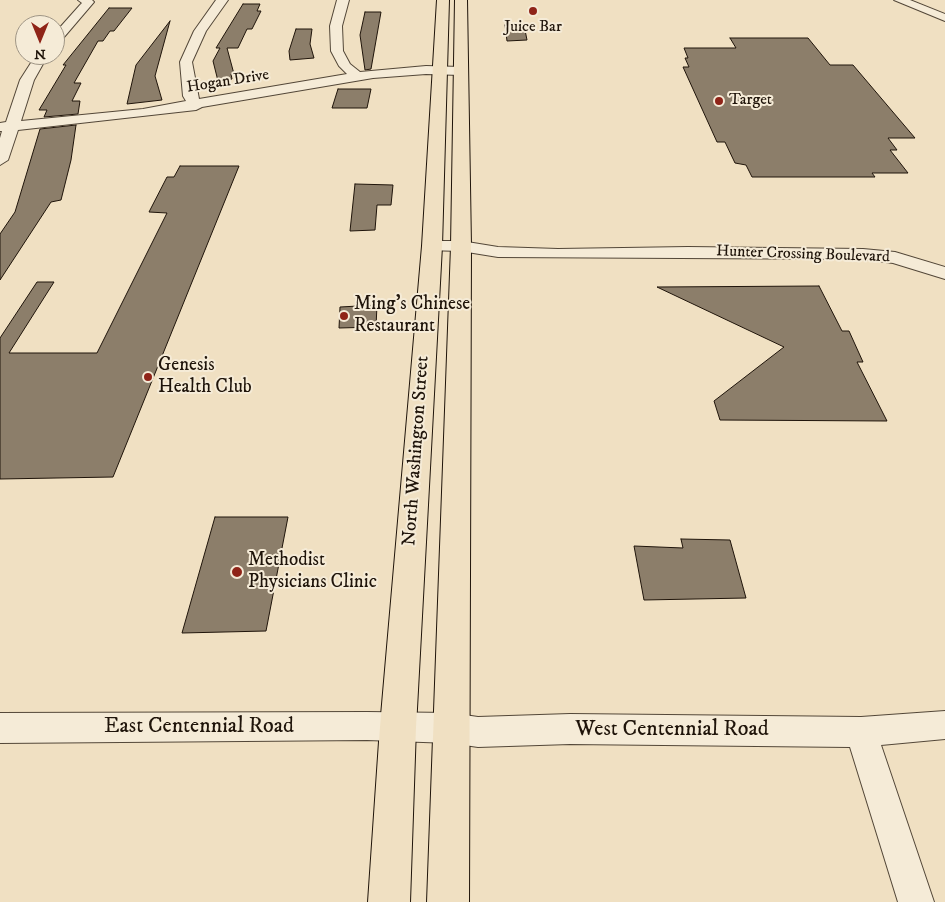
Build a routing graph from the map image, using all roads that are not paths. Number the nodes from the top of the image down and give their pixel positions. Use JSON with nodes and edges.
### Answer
{"nodes":[{"id":1,"x":84,"y":0,"type":"edge"},
{"id":2,"x":222,"y":0,"type":"edge"},
{"id":3,"x":342,"y":0,"type":"edge"},
{"id":4,"x":443,"y":0,"type":"edge"},
{"id":5,"x":461,"y":0,"type":"edge"},
{"id":6,"x":900,"y":0,"type":"edge"},
{"id":7,"x":945,"y":18,"type":"edge"},
{"id":8,"x":65,"y":29,"type":"edge"},
{"id":9,"x":36,"y":65,"type":"edge"},
{"id":10,"x":451,"y":70,"type":"junction"},
{"id":11,"x":356,"y":76,"type":"junction"},
{"id":12,"x":196,"y":106,"type":"junction"},
{"id":13,"x":6,"y":126,"type":"edge"},
{"id":14,"x":0,"y":160,"type":"edge"},
{"id":15,"x":432,"y":246,"type":"junction"},
{"id":16,"x":461,"y":246,"type":"junction"},
{"id":17,"x":945,"y":273,"type":"edge"},
{"id":18,"x":945,"y":725,"type":"edge"},
{"id":19,"x":398,"y":727,"type":"junction"},
{"id":20,"x":0,"y":728,"type":"edge"},
{"id":21,"x":451,"y":728,"type":"junction"},
{"id":22,"x":861,"y":732,"type":"junction"},
{"id":23,"x":389,"y":902,"type":"edge"},
{"id":24,"x":448,"y":902,"type":"edge"},
{"id":25,"x":916,"y":902,"type":"edge"}],
"edges":[{"from":1,"to":8,"type":"street"},
{"from":2,"to":12,"type":"street"},
{"from":3,"to":11,"type":"street"},
{"from":4,"to":10,"type":"main road","name":"North Washington Street"},
{"from":5,"to":10,"type":"main road","name":"North Washington Street"},
{"from":6,"to":7,"type":"street"},
{"from":9,"to":13,"type":"street"},
{"from":10,"to":11,"type":"street","name":"Hogan Drive"},
{"from":10,"to":15,"type":"main road","name":"North Washington Street"},
{"from":10,"to":16,"type":"main road","name":"North Washington Street"},
{"from":11,"to":12,"type":"street","name":"Hogan Drive"},
{"from":12,"to":13,"type":"street","name":"Hogan Drive"},
{"from":13,"to":14,"type":"street"},
{"from":15,"to":16,"type":"street","name":"Hunter Crossing Boulevard"},
{"from":15,"to":19,"type":"main road","name":"North Washington Street"},
{"from":16,"to":17,"type":"street","name":"Hunter Crossing Boulevard"},
{"from":16,"to":21,"type":"main road","name":"North Washington Street"},
{"from":18,"to":22,"type":"street","name":"West Centennial Road"},
{"from":19,"to":20,"type":"street","name":"East Centennial Road"},
{"from":19,"to":21,"type":"street","name":"West Centennial Road"},
{"from":19,"to":23,"type":"main road","name":"North Washington Street"},
{"from":21,"to":22,"type":"street","name":"West Centennial Road"},
{"from":21,"to":24,"type":"main road","name":"North Washington Street"},
{"from":22,"to":25,"type":"street"}]}
